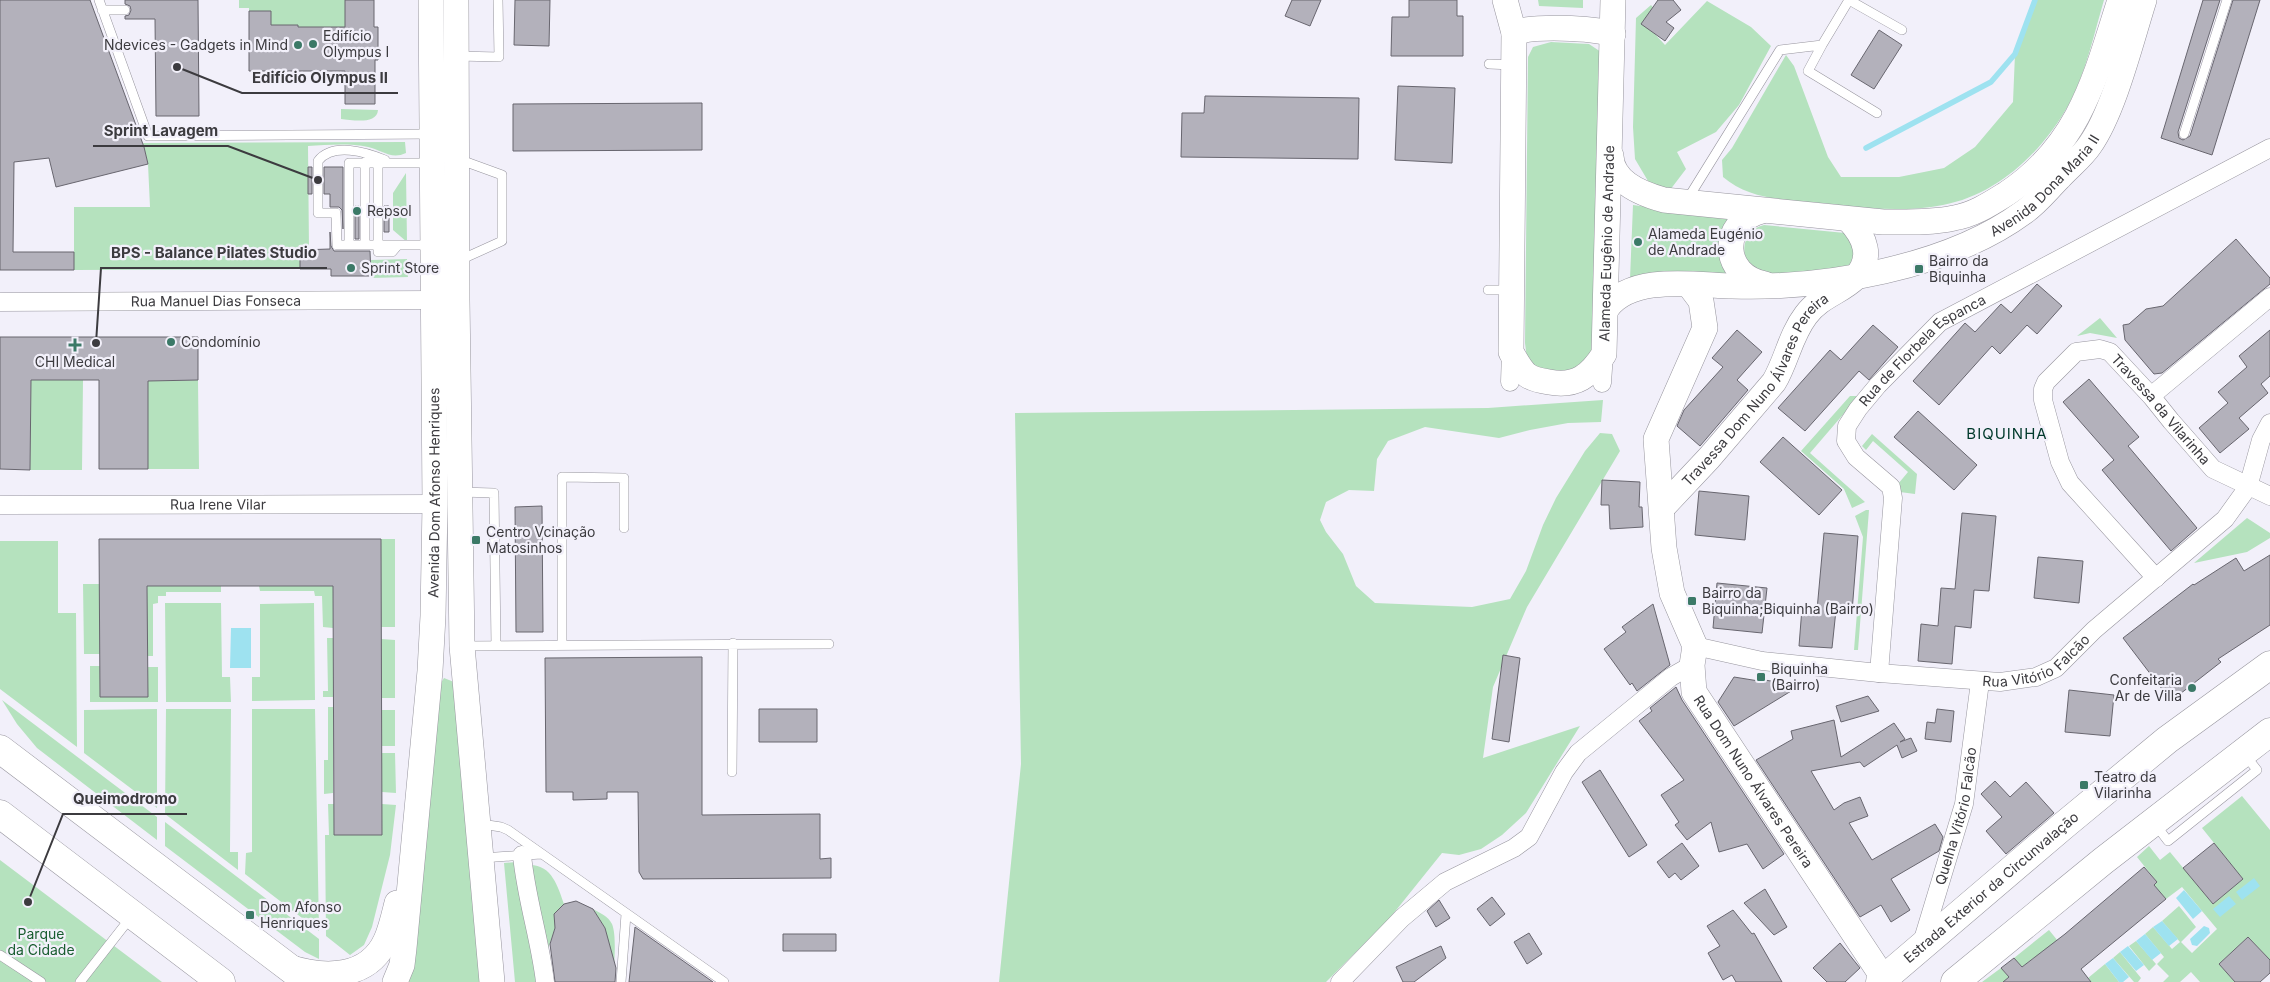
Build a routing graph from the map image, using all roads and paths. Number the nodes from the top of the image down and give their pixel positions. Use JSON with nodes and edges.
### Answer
{"nodes":[{"id":1,"x":99,"y":0,"type":"edge"},
{"id":2,"x":431,"y":0,"type":"edge"},
{"id":3,"x":456,"y":0,"type":"edge"},
{"id":4,"x":498,"y":0,"type":"edge"},
{"id":5,"x":1505,"y":0,"type":"edge"},
{"id":6,"x":1613,"y":0,"type":"edge"},
{"id":7,"x":2120,"y":0,"type":"edge"},
{"id":8,"x":2144,"y":0,"type":"edge"},
{"id":9,"x":2227,"y":0,"type":"edge"},
{"id":10,"x":102,"y":10,"type":"junction"},
{"id":11,"x":125,"y":10,"type":"dead end"},
{"id":12,"x":1902,"y":30,"type":"dead end"},
{"id":13,"x":1514,"y":33,"type":"junction"},
{"id":14,"x":1613,"y":34,"type":"junction"},
{"id":15,"x":1822,"y":44,"type":"junction"},
{"id":16,"x":456,"y":56,"type":"junction"},
{"id":17,"x":1488,"y":64,"type":"dead end"},
{"id":18,"x":1514,"y":66,"type":"junction"},
{"id":19,"x":1877,"y":113,"type":"dead end"},
{"id":20,"x":432,"y":134,"type":"junction"},
{"id":21,"x":2184,"y":134,"type":"dead end"},
{"id":22,"x":2270,"y":148,"type":"edge"},
{"id":23,"x":1611,"y":155,"type":"junction"},
{"id":24,"x":457,"y":158,"type":"junction"},
{"id":25,"x":365,"y":162,"type":"junction"},
{"id":26,"x":378,"y":162,"type":"junction"},
{"id":27,"x":390,"y":162,"type":"junction"},
{"id":28,"x":432,"y":163,"type":"junction"},
{"id":29,"x":1686,"y":202,"type":"junction"},
{"id":30,"x":1762,"y":211,"type":"junction"},
{"id":31,"x":1849,"y":220,"type":"junction"},
{"id":32,"x":349,"y":245,"type":"junction"},
{"id":33,"x":365,"y":245,"type":"junction"},
{"id":34,"x":378,"y":245,"type":"junction"},
{"id":35,"x":433,"y":246,"type":"junction"},
{"id":36,"x":457,"y":261,"type":"junction"},
{"id":37,"x":1855,"y":278,"type":"junction"},
{"id":38,"x":1689,"y":285,"type":"junction"},
{"id":39,"x":1776,"y":286,"type":"junction"},
{"id":40,"x":2270,"y":297,"type":"edge"},
{"id":41,"x":433,"y":300,"type":"junction"},
{"id":42,"x":0,"y":302,"type":"edge"},
{"id":43,"x":1607,"y":308,"type":"junction"},
{"id":44,"x":1511,"y":352,"type":"junction"},
{"id":45,"x":1604,"y":354,"type":"junction"},
{"id":46,"x":1510,"y":382,"type":"dead end"},
{"id":47,"x":1602,"y":383,"type":"dead end"},
{"id":48,"x":2151,"y":396,"type":"junction"},
{"id":49,"x":2270,"y":423,"type":"edge"},
{"id":50,"x":2248,"y":487,"type":"junction"},
{"id":51,"x":459,"y":492,"type":"junction"},
{"id":52,"x":2270,"y":496,"type":"edge"},
{"id":53,"x":435,"y":504,"type":"junction"},
{"id":54,"x":0,"y":505,"type":"edge"},
{"id":55,"x":1662,"y":508,"type":"junction"},
{"id":56,"x":624,"y":528,"type":"dead end"},
{"id":57,"x":2156,"y":578,"type":"junction"},
{"id":58,"x":433,"y":616,"type":"junction"},
{"id":59,"x":461,"y":616,"type":"junction"},
{"id":60,"x":733,"y":643,"type":"junction"},
{"id":61,"x":829,"y":644,"type":"dead end"},
{"id":62,"x":562,"y":645,"type":"junction"},
{"id":63,"x":462,"y":646,"type":"junction"},
{"id":64,"x":496,"y":646,"type":"junction"},
{"id":65,"x":1694,"y":656,"type":"junction"},
{"id":66,"x":2270,"y":665,"type":"edge"},
{"id":67,"x":430,"y":671,"type":"junction"},
{"id":68,"x":464,"y":672,"type":"junction"},
{"id":69,"x":1879,"y":673,"type":"junction"},
{"id":70,"x":1980,"y":682,"type":"junction"},
{"id":71,"x":2270,"y":732,"type":"edge"},
{"id":72,"x":3,"y":748,"type":"edge"},
{"id":73,"x":732,"y":772,"type":"dead end"},
{"id":74,"x":0,"y":814,"type":"edge"},
{"id":75,"x":478,"y":823,"type":"junction"},
{"id":76,"x":415,"y":838,"type":"junction"},
{"id":77,"x":541,"y":854,"type":"junction"},
{"id":78,"x":522,"y":855,"type":"junction"},
{"id":79,"x":481,"y":858,"type":"junction"},
{"id":80,"x":626,"y":914,"type":"junction"},
{"id":81,"x":133,"y":915,"type":"junction"},
{"id":82,"x":1921,"y":947,"type":"junction"},
{"id":83,"x":0,"y":955,"type":"edge"},
{"id":84,"x":298,"y":975,"type":"edge"},
{"id":85,"x":1883,"y":981,"type":"edge"},
{"id":86,"x":41,"y":982,"type":"edge"},
{"id":87,"x":80,"y":982,"type":"edge"},
{"id":88,"x":220,"y":982,"type":"edge"},
{"id":89,"x":395,"y":982,"type":"edge"},
{"id":90,"x":492,"y":982,"type":"edge"},
{"id":91,"x":545,"y":982,"type":"edge"},
{"id":92,"x":621,"y":982,"type":"edge"},
{"id":93,"x":724,"y":982,"type":"edge"},
{"id":94,"x":1340,"y":982,"type":"edge"},
{"id":95,"x":1956,"y":982,"type":"edge"}],
"edges":[{"from":1,"to":10,"type":"lane"},
{"from":2,"to":20,"type":"street","name":"Avenida Dom Afonso Henriques"},
{"from":3,"to":16,"type":"street","name":"Avenida Dom Afonso Henriques"},
{"from":4,"to":16,"type":"lane"},
{"from":5,"to":13,"type":"street"},
{"from":6,"to":14,"type":"street","name":"Alameda Eugênio de Andrade"},
{"from":7,"to":31,"type":"street","name":"Avenida Dona Maria II"},
{"from":8,"to":37,"type":"street","name":"Avenida Dona Maria II"},
{"from":9,"to":21,"type":"lane"},
{"from":10,"to":11,"type":"lane"},
{"from":10,"to":20,"type":"lane"},
{"from":12,"to":15,"type":"lane"},
{"from":13,"to":14,"type":"street"},
{"from":13,"to":18,"type":"street"},
{"from":14,"to":23,"type":"street","name":"Alameda Eugênio de Andrade"},
{"from":15,"to":19,"type":"lane"},
{"from":15,"to":29,"type":"lane"},
{"from":16,"to":24,"type":"street","name":"Avenida Dom Afonso Henriques"},
{"from":17,"to":18,"type":"lane"},
{"from":18,"to":44,"type":"street"},
{"from":20,"to":28,"type":"street","name":"Avenida Dom Afonso Henriques"},
{"from":22,"to":69,"type":"street","name":"Rua de Florbela Espanca"},
{"from":23,"to":29,"type":"street","name":"Avenida Dona Maria II"},
{"from":23,"to":43,"type":"street","name":"Alameda Eugênio de Andrade"},
{"from":24,"to":36,"type":"street","name":"Avenida Dom Afonso Henriques"},
{"from":24,"to":36,"type":"lane"},
{"from":25,"to":26,"type":"lane"},
{"from":25,"to":32,"type":"lane"},
{"from":25,"to":33,"type":"lane"},
{"from":26,"to":27,"type":"lane"},
{"from":26,"to":34,"type":"lane"},
{"from":27,"to":28,"type":"lane"},
{"from":27,"to":32,"type":"lane"},
{"from":28,"to":35,"type":"street","name":"Avenida Dom Afonso Henriques"},
{"from":29,"to":30,"type":"street","name":"Avenida Dona Maria II"},
{"from":30,"to":31,"type":"street","name":"Avenida Dona Maria II"},
{"from":30,"to":39,"type":"street","name":"Avenida Dona Maria II"},
{"from":31,"to":37,"type":"street"},
{"from":32,"to":33,"type":"lane"},
{"from":33,"to":34,"type":"lane"},
{"from":34,"to":35,"type":"lane"},
{"from":35,"to":41,"type":"street","name":"Avenida Dom Afonso Henriques"},
{"from":36,"to":51,"type":"street","name":"Avenida Dom Afonso Henriques"},
{"from":37,"to":39,"type":"street","name":"Avenida Dona Maria II"},
{"from":37,"to":55,"type":"street","name":"Travessa Dom Nuno Álvares Pereira"},
{"from":38,"to":39,"type":"street","name":"Avenida Dona Maria II"},
{"from":38,"to":43,"type":"street","name":"Avenida Dona Maria II"},
{"from":38,"to":55,"type":"street","name":"Rua Dom Nuno Álvares Pereira"},
{"from":40,"to":48,"type":"street"},
{"from":41,"to":42,"type":"street","name":"Rua Manuel Dias Fonseca"},
{"from":41,"to":53,"type":"street","name":"Avenida Dom Afonso Henriques"},
{"from":43,"to":45,"type":"street","name":"Alameda Eugênio de Andrade"},
{"from":44,"to":45,"type":"street","name":"Alameda Eugênio de Andrade"},
{"from":44,"to":46,"type":"street"},
{"from":45,"to":47,"type":"street"},
{"from":48,"to":50,"type":"street","name":"Travessa da Vilarinha"},
{"from":48,"to":57,"type":"street","name":"Travessa da Vilarinha"},
{"from":49,"to":50,"type":"street","name":"Rua Vitório Falcão"},
{"from":50,"to":52,"type":"street","name":"Travessa da Vilarinha"},
{"from":50,"to":57,"type":"street","name":"Rua Vitório Falcão"},
{"from":51,"to":59,"type":"street","name":"Avenida Dom Afonso Henriques"},
{"from":51,"to":64,"type":"lane"},
{"from":53,"to":54,"type":"street","name":"Rua Irene Vilar"},
{"from":53,"to":58,"type":"street","name":"Avenida Dom Afonso Henriques"},
{"from":55,"to":65,"type":"street","name":"Rua Dom Nuno Álvares Pereira"},
{"from":56,"to":62,"type":"lane"},
{"from":57,"to":70,"type":"street","name":"Rua Vitório Falcão"},
{"from":58,"to":59,"type":"street"},
{"from":58,"to":67,"type":"street","name":"Avenida Dom Afonso Henriques"},
{"from":59,"to":63,"type":"street","name":"Avenida Dom Afonso Henriques"},
{"from":60,"to":61,"type":"lane"},
{"from":60,"to":62,"type":"lane"},
{"from":60,"to":73,"type":"lane"},
{"from":62,"to":64,"type":"lane"},
{"from":63,"to":64,"type":"lane"},
{"from":63,"to":68,"type":"street","name":"Avenida Dom Afonso Henriques"},
{"from":65,"to":69,"type":"street","name":"Rua Vitório Falcão"},
{"from":65,"to":85,"type":"street","name":"Rua Dom Nuno Álvares Pereira"},
{"from":65,"to":94,"type":"street"},
{"from":66,"to":82,"type":"main road","name":"Estrada Exterior da Circunvalação"},
{"from":67,"to":68,"type":"street"},
{"from":67,"to":76,"type":"street","name":"Avenida Dom Afonso Henriques"},
{"from":68,"to":75,"type":"street","name":"Avenida Dom Afonso Henriques"},
{"from":69,"to":70,"type":"street","name":"Rua Vitório Falcão"},
{"from":70,"to":82,"type":"street","name":"Quelha Vitório Falcão"},
{"from":71,"to":95,"type":"main road"},
{"from":72,"to":84,"type":"main road"},
{"from":74,"to":81,"type":"main road"},
{"from":75,"to":77,"type":"lane"},
{"from":75,"to":79,"type":"street","name":"Avenida Dom Afonso Henriques"},
{"from":76,"to":84,"type":"street"},
{"from":76,"to":89,"type":"street","name":"Avenida Dom Afonso Henriques"},
{"from":77,"to":78,"type":"lane"},
{"from":77,"to":80,"type":"lane"},
{"from":78,"to":79,"type":"lane"},
{"from":78,"to":91,"type":"street"},
{"from":79,"to":90,"type":"street","name":"Avenida Dom Afonso Henriques"},
{"from":80,"to":92,"type":"lane"},
{"from":80,"to":93,"type":"lane"},
{"from":81,"to":87,"type":"lane"},
{"from":81,"to":88,"type":"main road"},
{"from":82,"to":85,"type":"main road","name":"Estrada Exterior da Circunvalação"},
{"from":83,"to":86,"type":"lane"}]}
